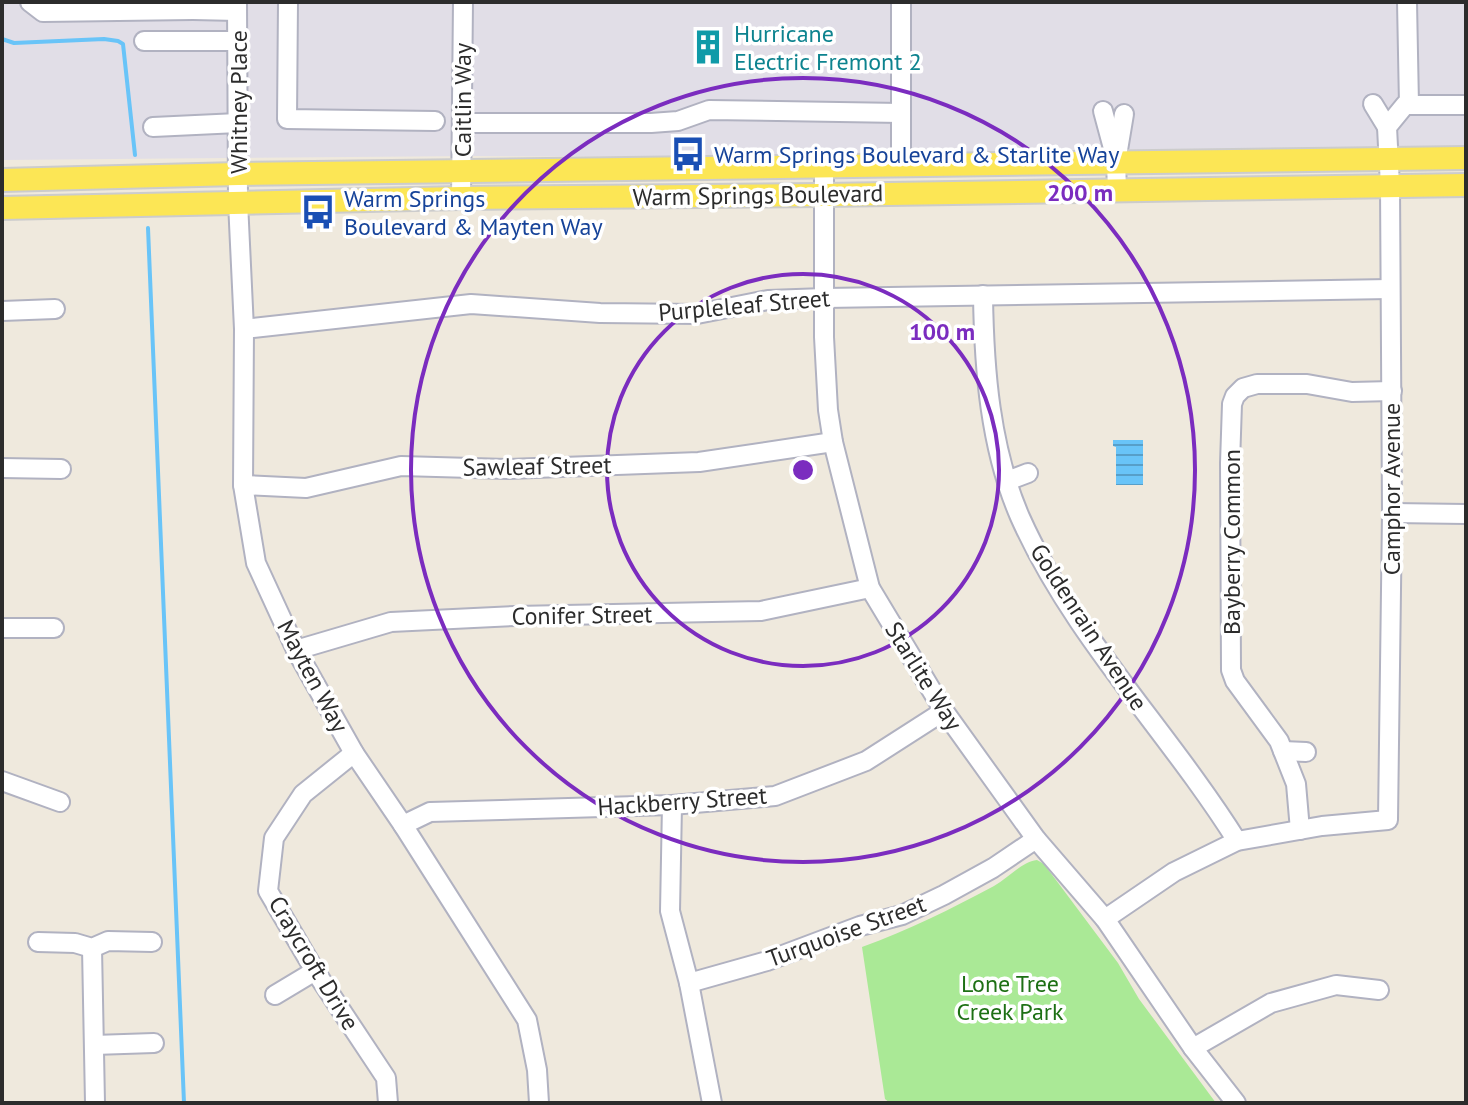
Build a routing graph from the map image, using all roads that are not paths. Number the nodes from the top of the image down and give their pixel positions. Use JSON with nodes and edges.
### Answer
{"nodes":[{"id":1,"x":30,"y":2,"type":"edge"},
{"id":2,"x":288,"y":2,"type":"edge"},
{"id":3,"x":463,"y":2,"type":"edge"},
{"id":4,"x":901,"y":2,"type":"edge"},
{"id":5,"x":1407,"y":2,"type":"edge"},
{"id":6,"x":119,"y":6,"type":"edge"},
{"id":7,"x":193,"y":6,"type":"edge"},
{"id":8,"x":237,"y":6,"type":"edge"},
{"id":9,"x":144,"y":41,"type":"dead end"},
{"id":10,"x":237,"y":41,"type":"junction"},
{"id":11,"x":1373,"y":104,"type":"dead end"},
{"id":12,"x":1409,"y":105,"type":"junction"},
{"id":13,"x":1466,"y":105,"type":"edge"},
{"id":14,"x":1103,"y":111,"type":"dead end"},
{"id":15,"x":901,"y":113,"type":"junction"},
{"id":16,"x":1124,"y":114,"type":"dead end"},
{"id":17,"x":435,"y":121,"type":"dead end"},
{"id":18,"x":238,"y":123,"type":"junction"},
{"id":19,"x":462,"y":123,"type":"junction"},
{"id":20,"x":153,"y":127,"type":"dead end"},
{"id":21,"x":1387,"y":127,"type":"junction"},
{"id":22,"x":1466,"y":158,"type":"edge"},
{"id":23,"x":1389,"y":159,"type":"junction"},
{"id":24,"x":1116,"y":162,"type":"junction"},
{"id":25,"x":901,"y":166,"type":"junction"},
{"id":26,"x":824,"y":167,"type":"junction"},
{"id":27,"x":462,"y":171,"type":"junction"},
{"id":28,"x":238,"y":174,"type":"junction"},
{"id":29,"x":2,"y":180,"type":"edge"},
{"id":30,"x":1466,"y":185,"type":"edge"},
{"id":31,"x":1390,"y":186,"type":"junction"},
{"id":32,"x":1117,"y":190,"type":"junction"},
{"id":33,"x":824,"y":195,"type":"junction"},
{"id":34,"x":461,"y":198,"type":"junction"},
{"id":35,"x":238,"y":202,"type":"junction"},
{"id":36,"x":2,"y":208,"type":"edge"},
{"id":37,"x":1390,"y":289,"type":"junction"},
{"id":38,"x":983,"y":295,"type":"junction"},
{"id":39,"x":825,"y":298,"type":"junction"},
{"id":40,"x":55,"y":309,"type":"dead end"},
{"id":41,"x":2,"y":311,"type":"edge"},
{"id":42,"x":244,"y":329,"type":"junction"},
{"id":43,"x":1392,"y":391,"type":"junction"},
{"id":44,"x":833,"y":442,"type":"junction"},
{"id":45,"x":2,"y":468,"type":"edge"},
{"id":46,"x":61,"y":469,"type":"dead end"},
{"id":47,"x":1028,"y":473,"type":"dead end"},
{"id":48,"x":1007,"y":481,"type":"junction"},
{"id":49,"x":243,"y":485,"type":"junction"},
{"id":50,"x":1392,"y":513,"type":"junction"},
{"id":51,"x":1466,"y":514,"type":"edge"},
{"id":52,"x":870,"y":588,"type":"junction"},
{"id":53,"x":2,"y":628,"type":"edge"},
{"id":54,"x":54,"y":628,"type":"dead end"},
{"id":55,"x":296,"y":650,"type":"junction"},
{"id":56,"x":944,"y":711,"type":"junction"},
{"id":57,"x":1283,"y":751,"type":"junction"},
{"id":58,"x":1306,"y":752,"type":"dead end"},
{"id":59,"x":354,"y":753,"type":"junction"},
{"id":60,"x":2,"y":781,"type":"edge"},
{"id":61,"x":60,"y":802,"type":"dead end"},
{"id":62,"x":672,"y":805,"type":"junction"},
{"id":63,"x":403,"y":825,"type":"junction"},
{"id":64,"x":1300,"y":830,"type":"junction"},
{"id":65,"x":1036,"y":839,"type":"junction"},
{"id":66,"x":1237,"y":841,"type":"junction"},
{"id":67,"x":1105,"y":919,"type":"junction"},
{"id":68,"x":38,"y":942,"type":"dead end"},
{"id":69,"x":152,"y":942,"type":"dead end"},
{"id":70,"x":92,"y":948,"type":"junction"},
{"id":71,"x":315,"y":971,"type":"junction"},
{"id":72,"x":689,"y":983,"type":"junction"},
{"id":73,"x":1379,"y":990,"type":"dead end"},
{"id":74,"x":275,"y":995,"type":"dead end"},
{"id":75,"x":154,"y":1043,"type":"dead end"},
{"id":76,"x":94,"y":1045,"type":"junction"},
{"id":77,"x":1193,"y":1048,"type":"junction"},
{"id":78,"x":95,"y":1103,"type":"edge"},
{"id":79,"x":388,"y":1103,"type":"edge"},
{"id":80,"x":539,"y":1103,"type":"edge"},
{"id":81,"x":712,"y":1103,"type":"edge"},
{"id":82,"x":1236,"y":1103,"type":"edge"}],
"edges":[{"from":1,"to":6,"type":"street"},
{"from":2,"to":17,"type":"street"},
{"from":3,"to":19,"type":"street","name":"Caitlin Way"},
{"from":4,"to":15,"type":"street"},
{"from":5,"to":12,"type":"street"},
{"from":6,"to":7,"type":"street"},
{"from":7,"to":8,"type":"street"},
{"from":8,"to":10,"type":"street","name":"Whitney Place"},
{"from":9,"to":10,"type":"street"},
{"from":10,"to":18,"type":"street","name":"Whitney Place"},
{"from":11,"to":21,"type":"street"},
{"from":12,"to":13,"type":"street"},
{"from":12,"to":21,"type":"street"},
{"from":14,"to":24,"type":"street"},
{"from":15,"to":19,"type":"street"},
{"from":15,"to":25,"type":"street"},
{"from":16,"to":24,"type":"street"},
{"from":18,"to":20,"type":"street"},
{"from":18,"to":28,"type":"street","name":"Whitney Place"},
{"from":19,"to":27,"type":"street","name":"Caitlin Way"},
{"from":21,"to":23,"type":"street","name":"Camphor Avenue"},
{"from":22,"to":23,"type":"main road","name":"Warm Springs Boulevard"},
{"from":23,"to":24,"type":"main road","name":"Warm Springs Boulevard"},
{"from":23,"to":31,"type":"street","name":"Camphor Avenue"},
{"from":24,"to":25,"type":"main road","name":"Warm Springs Boulevard"},
{"from":24,"to":32,"type":"street"},
{"from":25,"to":26,"type":"main road","name":"Warm Springs Boulevard"},
{"from":26,"to":27,"type":"main road","name":"Warm Springs Boulevard"},
{"from":26,"to":33,"type":"street","name":"Starlite Way"},
{"from":27,"to":28,"type":"main road","name":"Warm Springs Boulevard"},
{"from":27,"to":34,"type":"street","name":"Caitlin Way"},
{"from":28,"to":29,"type":"main road","name":"Warm Springs Boulevard"},
{"from":28,"to":35,"type":"street","name":"Whitney Place"},
{"from":30,"to":31,"type":"main road","name":"Warm Springs Boulevard"},
{"from":31,"to":32,"type":"main road","name":"Warm Springs Boulevard"},
{"from":31,"to":37,"type":"street","name":"Camphor Avenue"},
{"from":32,"to":33,"type":"main road","name":"Warm Springs Boulevard"},
{"from":33,"to":34,"type":"main road","name":"Warm Springs Boulevard"},
{"from":33,"to":39,"type":"street","name":"Starlite Way"},
{"from":34,"to":35,"type":"main road","name":"Warm Springs Boulevard"},
{"from":35,"to":36,"type":"main road","name":"Warm Springs Boulevard"},
{"from":35,"to":42,"type":"street","name":"Mayten Way"},
{"from":37,"to":38,"type":"street","name":"Purpleleaf Street"},
{"from":37,"to":43,"type":"street","name":"Camphor Avenue"},
{"from":38,"to":39,"type":"street","name":"Purpleleaf Street"},
{"from":38,"to":48,"type":"street","name":"Goldenrain Avenue"},
{"from":39,"to":42,"type":"street","name":"Purpleleaf Street"},
{"from":39,"to":44,"type":"street","name":"Starlite Way"},
{"from":40,"to":41,"type":"street"},
{"from":42,"to":49,"type":"street","name":"Mayten Way"},
{"from":43,"to":50,"type":"street","name":"Camphor Avenue"},
{"from":43,"to":57,"type":"street","name":"Bayberry Common"},
{"from":44,"to":49,"type":"street","name":"Sawleaf Street"},
{"from":44,"to":52,"type":"street","name":"Starlite Way"},
{"from":45,"to":46,"type":"street"},
{"from":47,"to":48,"type":"street"},
{"from":48,"to":66,"type":"street","name":"Goldenrain Avenue"},
{"from":49,"to":55,"type":"street","name":"Mayten Way"},
{"from":50,"to":51,"type":"street"},
{"from":50,"to":64,"type":"street","name":"Camphor Avenue"},
{"from":52,"to":55,"type":"street","name":"Conifer Street"},
{"from":52,"to":56,"type":"street","name":"Starlite Way"},
{"from":53,"to":54,"type":"street"},
{"from":55,"to":59,"type":"street","name":"Mayten Way"},
{"from":56,"to":62,"type":"street","name":"Hackberry Street"},
{"from":56,"to":65,"type":"street","name":"Starlite Way"},
{"from":57,"to":58,"type":"street"},
{"from":57,"to":64,"type":"street","name":"Bayberry Common"},
{"from":59,"to":63,"type":"street","name":"Mayten Way"},
{"from":59,"to":71,"type":"street","name":"Craycroft Drive"},
{"from":60,"to":61,"type":"street"},
{"from":62,"to":63,"type":"street","name":"Hackberry Street"},
{"from":62,"to":72,"type":"street"},
{"from":63,"to":80,"type":"street","name":"Mayten Way"},
{"from":64,"to":66,"type":"street"},
{"from":65,"to":67,"type":"street","name":"Starlite Way"},
{"from":65,"to":72,"type":"street","name":"Turquoise Street"},
{"from":66,"to":67,"type":"street"},
{"from":67,"to":77,"type":"street","name":"Starlite Way"},
{"from":68,"to":70,"type":"street"},
{"from":69,"to":70,"type":"street"},
{"from":70,"to":76,"type":"street"},
{"from":71,"to":74,"type":"street"},
{"from":71,"to":79,"type":"street","name":"Craycroft Drive"},
{"from":72,"to":81,"type":"street"},
{"from":73,"to":77,"type":"street"},
{"from":75,"to":76,"type":"street"},
{"from":76,"to":78,"type":"street"},
{"from":77,"to":82,"type":"street","name":"Starlite Way"}]}
